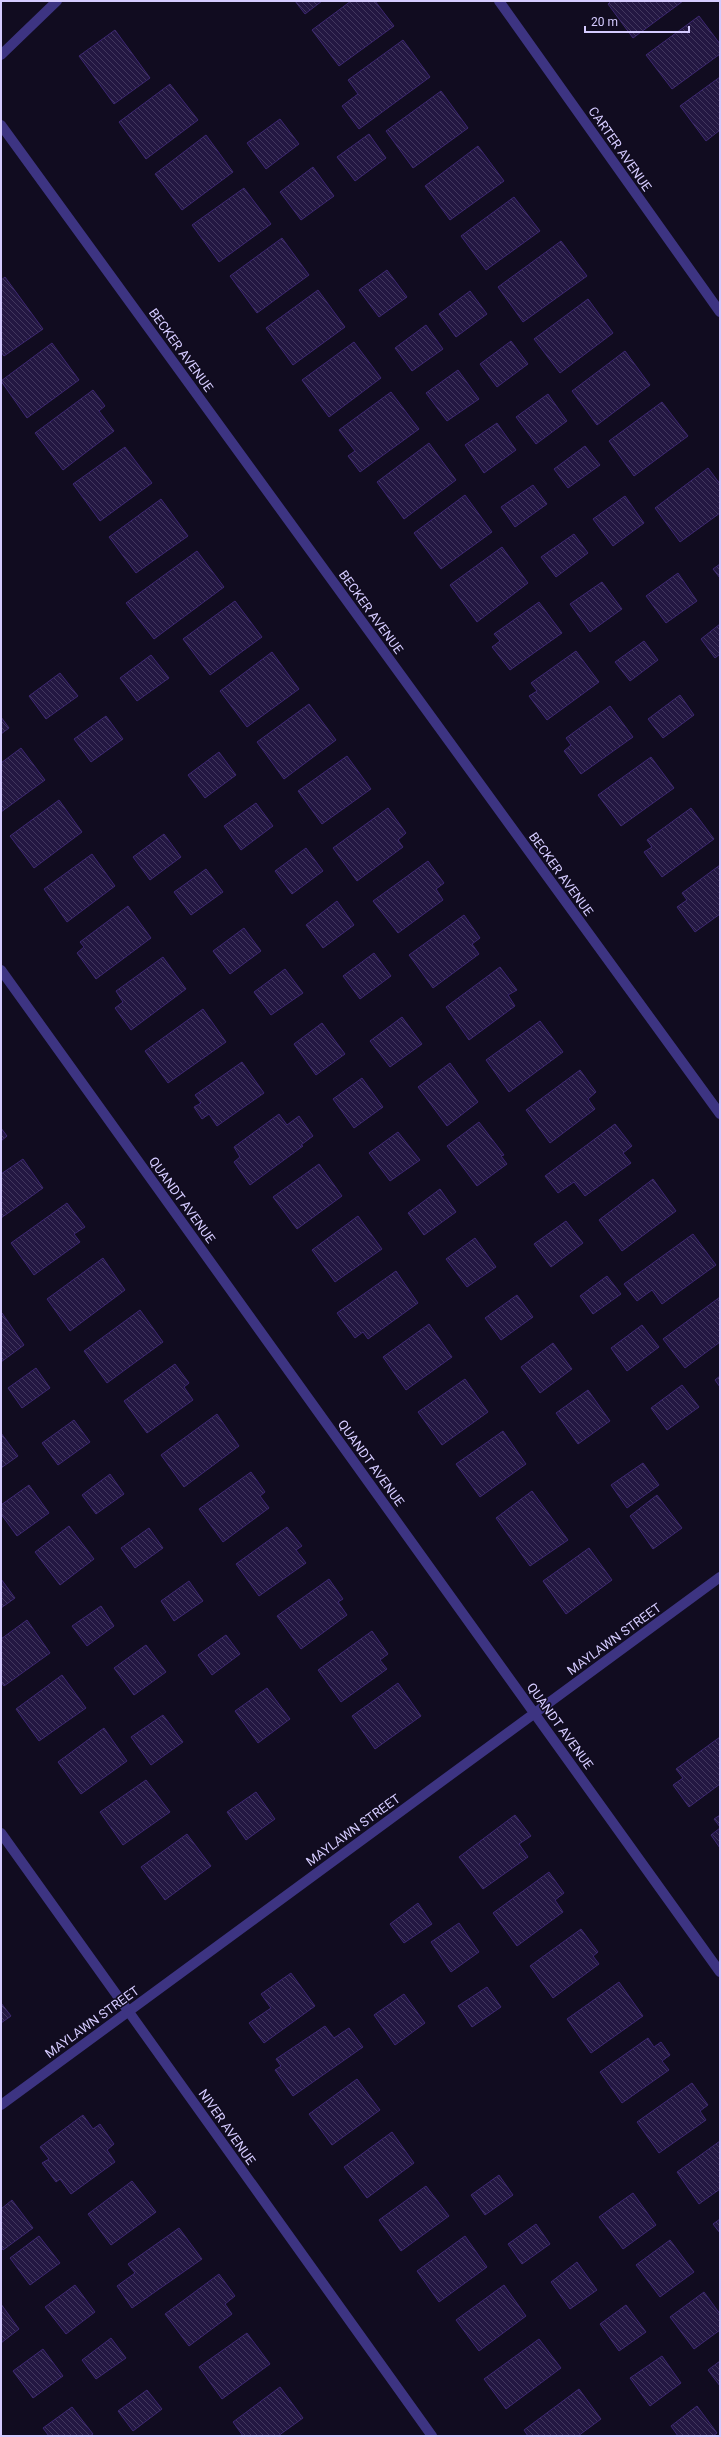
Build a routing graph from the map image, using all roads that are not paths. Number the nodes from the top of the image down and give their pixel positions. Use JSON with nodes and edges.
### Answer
{"nodes":[{"id":1,"x":57,"y":1,"type":"edge"},
{"id":2,"x":499,"y":1,"type":"edge"},
{"id":3,"x":1,"y":55,"type":"edge"},
{"id":4,"x":1,"y":125,"type":"edge"},
{"id":5,"x":720,"y":312,"type":"edge"},
{"id":6,"x":1,"y":970,"type":"edge"},
{"id":7,"x":720,"y":1114,"type":"edge"},
{"id":8,"x":720,"y":1577,"type":"edge"},
{"id":9,"x":534,"y":1713,"type":"junction"},
{"id":10,"x":1,"y":1833,"type":"edge"},
{"id":11,"x":720,"y":1972,"type":"edge"},
{"id":12,"x":129,"y":2011,"type":"junction"},
{"id":13,"x":1,"y":2105,"type":"edge"},
{"id":14,"x":432,"y":2436,"type":"edge"}],
"edges":[{"from":1,"to":3,"type":"street"},
{"from":2,"to":5,"type":"street","name":"CARTER AVENUE"},
{"from":4,"to":7,"type":"street","name":"BECKER AVENUE"},
{"from":6,"to":9,"type":"street","name":"QUANDT AVENUE"},
{"from":8,"to":9,"type":"street","name":"MAYLAWN STREET"},
{"from":9,"to":11,"type":"street","name":"QUANDT AVENUE"},
{"from":9,"to":12,"type":"street","name":"MAYLAWN STREET"},
{"from":10,"to":12,"type":"street","name":"NIVER AVENUE"},
{"from":12,"to":13,"type":"street","name":"MAYLAWN STREET"},
{"from":12,"to":14,"type":"street","name":"NIVER AVENUE"}]}
